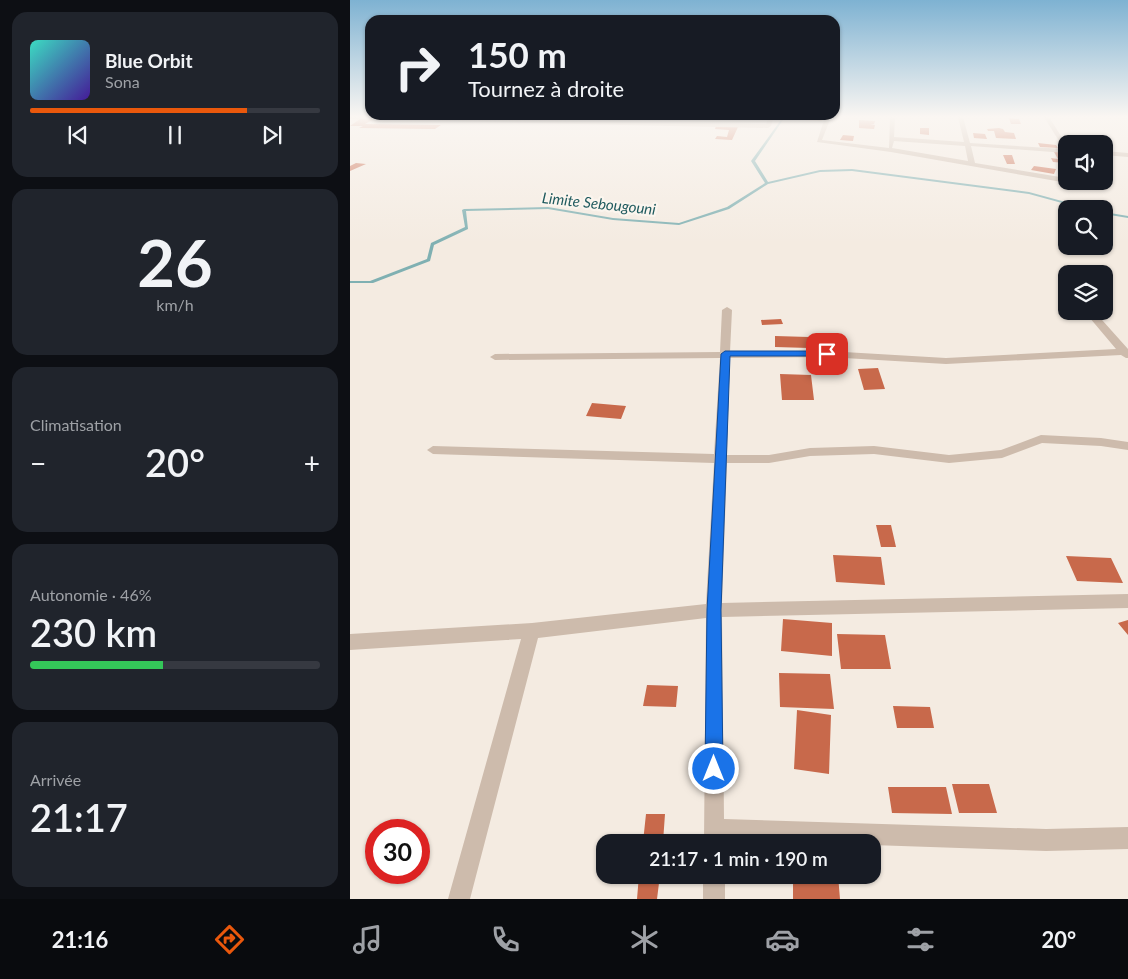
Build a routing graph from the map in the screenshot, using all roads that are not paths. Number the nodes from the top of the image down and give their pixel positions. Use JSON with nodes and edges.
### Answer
{"nodes":[{"id":1,"x":943,"y":159,"type":"edge"},
{"id":2,"x":971,"y":159,"type":"edge"},
{"id":3,"x":972,"y":164,"type":"junction"},
{"id":4,"x":1058,"y":179,"type":"edge"},
{"id":5,"x":727,"y":310,"type":"dead end"},
{"id":6,"x":1097,"y":320,"type":"edge"},
{"id":7,"x":1126,"y":353,"type":"edge"},
{"id":8,"x":725,"y":354,"type":"junction"},
{"id":9,"x":495,"y":357,"type":"dead end"},
{"id":10,"x":1128,"y":446,"type":"edge"},
{"id":11,"x":433,"y":450,"type":"dead end"},
{"id":12,"x":721,"y":459,"type":"junction"},
{"id":13,"x":1128,"y":602,"type":"edge"},
{"id":14,"x":714,"y":610,"type":"junction"},
{"id":15,"x":532,"y":631,"type":"junction"},
{"id":16,"x":350,"y":642,"type":"edge"},
{"id":17,"x":714,"y":834,"type":"edge"},
{"id":18,"x":881,"y":838,"type":"edge"},
{"id":19,"x":1128,"y":838,"type":"edge"},
{"id":20,"x":714,"y":884,"type":"edge"},
{"id":21,"x":459,"y":899,"type":"edge"},
{"id":22,"x":714,"y":899,"type":"edge"}],
"edges":[{"from":1,"to":3,"type":"street"},
{"from":2,"to":3,"type":"street"},
{"from":3,"to":4,"type":"street"},
{"from":5,"to":8,"type":"street"},
{"from":6,"to":7,"type":"street"},
{"from":7,"to":8,"type":"street"},
{"from":8,"to":9,"type":"street"},
{"from":8,"to":12,"type":"street"},
{"from":10,"to":12,"type":"street"},
{"from":11,"to":12,"type":"street"},
{"from":12,"to":14,"type":"street"},
{"from":13,"to":14,"type":"street"},
{"from":14,"to":15,"type":"street"},
{"from":14,"to":17,"type":"street"},
{"from":15,"to":16,"type":"street"},
{"from":15,"to":21,"type":"street"},
{"from":18,"to":19,"type":"street"},
{"from":20,"to":22,"type":"street"}]}
